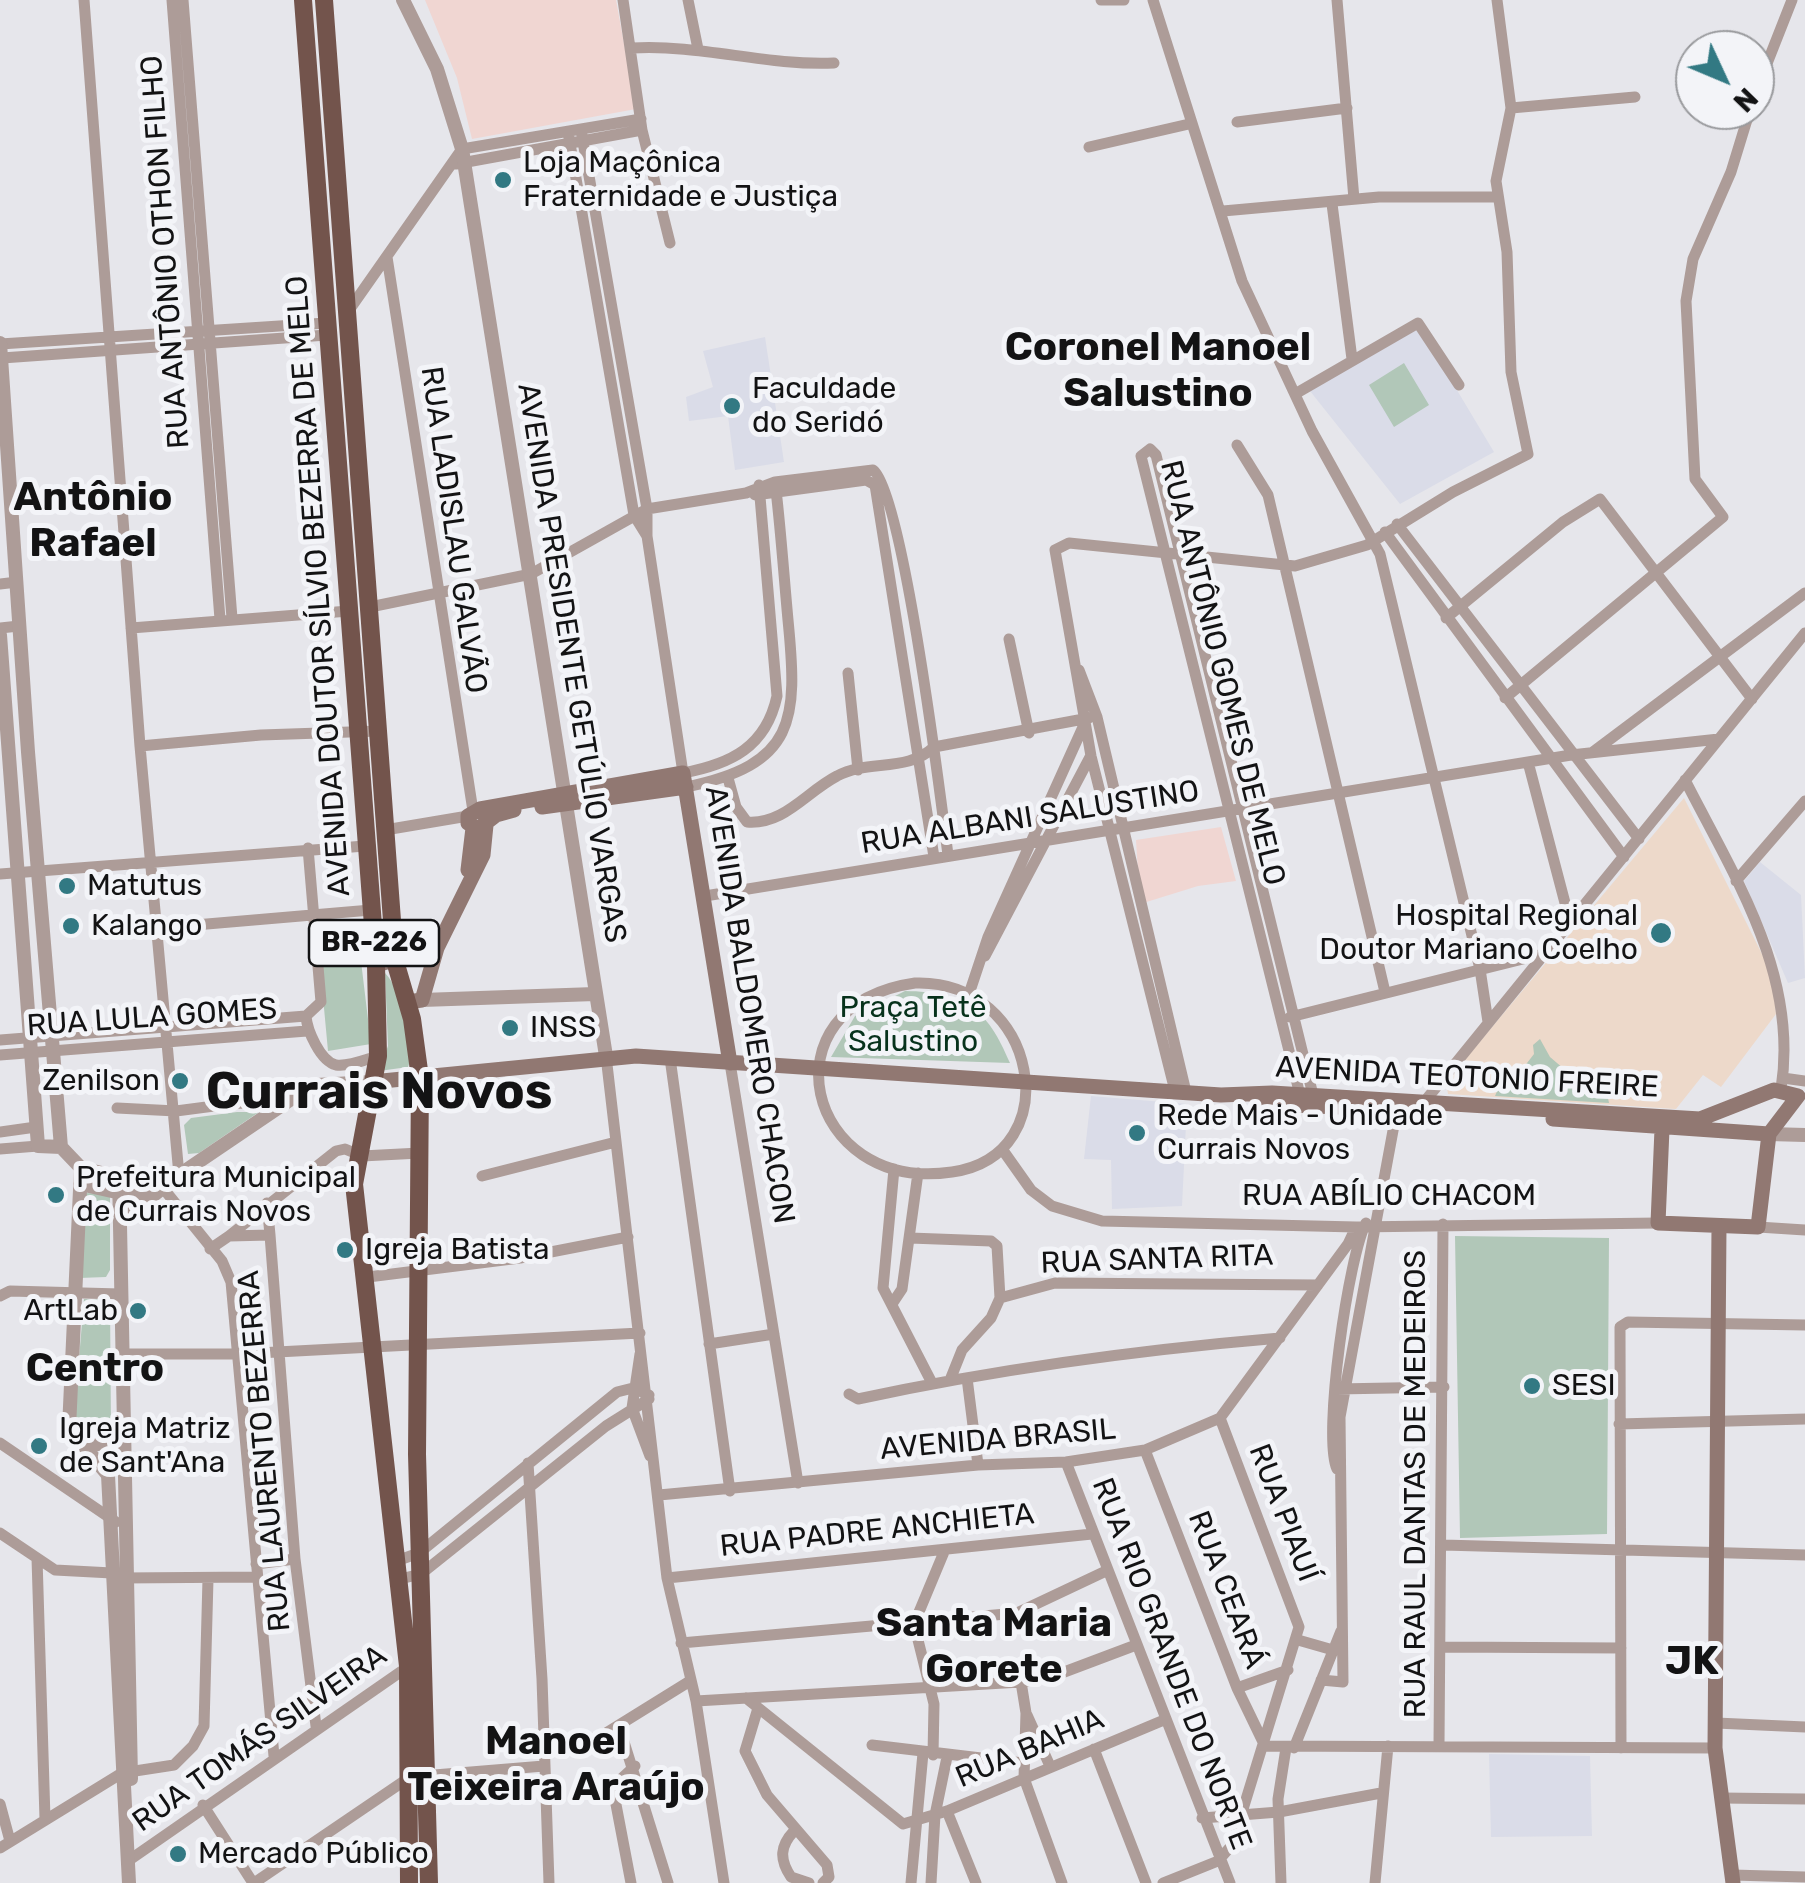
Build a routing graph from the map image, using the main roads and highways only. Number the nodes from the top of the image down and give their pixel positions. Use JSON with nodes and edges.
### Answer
{"nodes":[{"id":1,"x":303,"y":0,"type":"edge"},
{"id":2,"x":324,"y":0,"type":"edge"},
{"id":3,"x":437,"y":948,"type":"junction"},
{"id":4,"x":396,"y":961,"type":"junction"},
{"id":5,"x":376,"y":965,"type":"junction"},
{"id":6,"x":415,"y":1001,"type":"junction"},
{"id":7,"x":730,"y":1062,"type":"junction"},
{"id":8,"x":420,"y":1078,"type":"junction"},
{"id":9,"x":372,"y":1082,"type":"junction"},
{"id":10,"x":1252,"y":1096,"type":"junction"},
{"id":11,"x":1803,"y":1096,"type":"edge"},
{"id":12,"x":1662,"y":1122,"type":"junction"},
{"id":13,"x":1769,"y":1134,"type":"junction"},
{"id":14,"x":1719,"y":1226,"type":"junction"},
{"id":15,"x":417,"y":1454,"type":"junction"},
{"id":16,"x":388,"y":1459,"type":"junction"},
{"id":17,"x":416,"y":1665,"type":"junction"},
{"id":18,"x":418,"y":1777,"type":"junction"},
{"id":19,"x":1732,"y":1879,"type":"edge"},
{"id":20,"x":409,"y":1883,"type":"edge"},
{"id":21,"x":428,"y":1883,"type":"edge"}],
"edges":[{"from":1,"to":5,"type":"highway","name":"AVENIDA DOUTOR SÍLVIO BEZERRA DE MELO","number":"BR-226"},
{"from":2,"to":4,"type":"highway","name":"AVENIDA DOUTOR SÍLVIO BEZERRA DE MELO","number":"BR-226"},
{"from":3,"to":4,"type":"main road"},
{"from":3,"to":6,"type":"main road"},
{"from":3,"to":7,"type":"main road","name":"AVENIDA BALDOMERO CHACON"},
{"from":4,"to":5,"type":"main road"},
{"from":4,"to":6,"type":"highway","name":"AVENIDA DOUTOR SÍLVIO BEZERRA DE MELO","number":"BR-226"},
{"from":5,"to":9,"type":"highway","name":"AVENIDA DOUTOR SÍLVIO BEZERRA DE MELO","number":"BR-226"},
{"from":6,"to":8,"type":"highway","name":"AVENIDA DOUTOR SÍLVIO BEZERRA DE MELO","number":"BR-226"},
{"from":7,"to":8,"type":"main road"},
{"from":7,"to":10,"type":"main road"},
{"from":8,"to":9,"type":"main road"},
{"from":8,"to":15,"type":"highway","name":"AVENIDA DOUTOR SÍLVIO BEZERRA DE MELO","number":"BR-226"},
{"from":9,"to":16,"type":"highway","name":"AVENIDA DOUTOR SÍLVIO BEZERRA DE MELO","number":"BR-226"},
{"from":10,"to":12,"type":"main road","name":"AVENIDA TEOTONIO FREIRE"},
{"from":10,"to":12,"type":"main road","name":"AVENIDA TEOTONIO FREIRE"},
{"from":11,"to":12,"type":"main road","name":"AVENIDA TEOTONIO FREIRE"},
{"from":11,"to":13,"type":"main road"},
{"from":12,"to":13,"type":"main road","name":"AVENIDA TEOTONIO FREIRE"},
{"from":12,"to":14,"type":"main road","name":"RUA ABÍLIO CHACOM"},
{"from":13,"to":14,"type":"main road","name":"RUA ABÍLIO CHACOM"},
{"from":14,"to":19,"type":"main road"},
{"from":15,"to":16,"type":"highway"},
{"from":15,"to":17,"type":"highway","name":"AVENIDA DOUTOR SÍLVIO BEZERRA DE MELO","number":"BR-226"},
{"from":16,"to":17,"type":"highway","name":"AVENIDA DOUTOR SÍLVIO BEZERRA DE MELO","number":"BR-226"},
{"from":17,"to":18,"type":"highway","name":"AVENIDA DOUTOR SÍLVIO BEZERRA DE MELO","number":"BR-226"},
{"from":18,"to":20,"type":"highway","name":"AVENIDA DOUTOR SÍLVIO BEZERRA DE MELO","number":"BR-226"},
{"from":18,"to":21,"type":"highway","name":"AVENIDA DOUTOR SÍLVIO BEZERRA DE MELO","number":"BR-226"}]}
